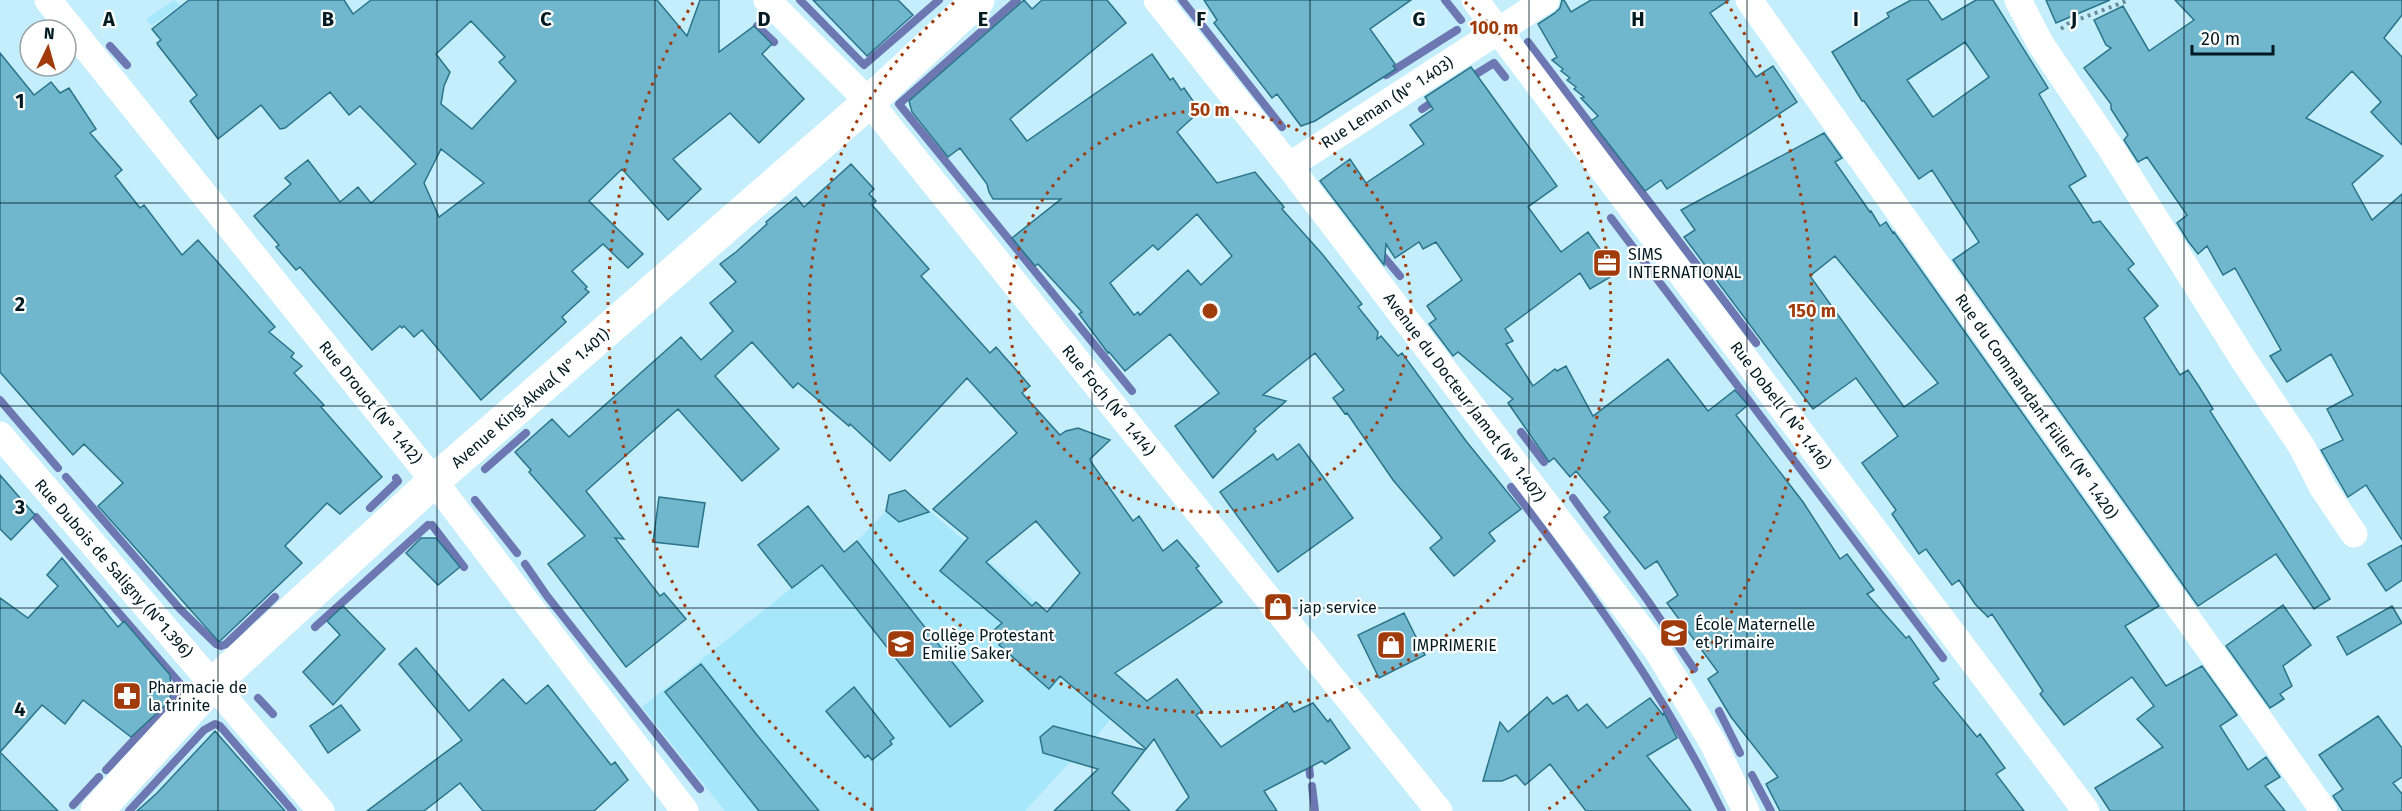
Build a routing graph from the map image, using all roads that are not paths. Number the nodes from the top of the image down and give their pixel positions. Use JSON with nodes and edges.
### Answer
{"nodes":[{"id":1,"x":48,"y":0,"type":"edge"},
{"id":2,"x":766,"y":0,"type":"edge"},
{"id":3,"x":978,"y":0,"type":"edge"},
{"id":4,"x":1157,"y":0,"type":"edge"},
{"id":5,"x":1475,"y":0,"type":"edge"},
{"id":6,"x":1546,"y":0,"type":"edge"},
{"id":7,"x":1749,"y":0,"type":"edge"},
{"id":8,"x":2018,"y":0,"type":"edge"},
{"id":9,"x":1498,"y":30,"type":"junction"},
{"id":10,"x":869,"y":102,"type":"junction"},
{"id":11,"x":1289,"y":166,"type":"junction"},
{"id":12,"x":0,"y":435,"type":"edge"},
{"id":13,"x":434,"y":481,"type":"junction"},
{"id":14,"x":2354,"y":534,"type":"dead end"},
{"id":15,"x":214,"y":683,"type":"junction"},
{"id":16,"x":97,"y":811,"type":"edge"},
{"id":17,"x":321,"y":811,"type":"edge"},
{"id":18,"x":685,"y":811,"type":"edge"},
{"id":19,"x":1439,"y":811,"type":"edge"},
{"id":20,"x":1746,"y":811,"type":"edge"},
{"id":21,"x":2086,"y":811,"type":"edge"},
{"id":22,"x":2324,"y":811,"type":"edge"}],
"edges":[{"from":1,"to":13,"type":"street","name":"Rue Drouot (N° 1.412)"},
{"from":2,"to":10,"type":"street","name":"Rue Foch (N° 1.414)"},
{"from":3,"to":10,"type":"street","name":"Avenue King Akwa( N° 1.401)"},
{"from":4,"to":11,"type":"street","name":"Avenue du Docteur Jamot (N° 1.407)"},
{"from":5,"to":9,"type":"street","name":"Rue Dobell ( N° 1.416)"},
{"from":6,"to":9,"type":"street","name":"Rue Leman (N° 1.403)"},
{"from":7,"to":22,"type":"street","name":"Rue du Commandant Füller (N° 1.420)"},
{"from":8,"to":14,"type":"street"},
{"from":9,"to":11,"type":"street","name":"Rue Leman (N° 1.403)"},
{"from":9,"to":21,"type":"street","name":"Rue Dobell ( N° 1.416)"},
{"from":10,"to":13,"type":"street","name":"Avenue King Akwa( N° 1.401)"},
{"from":10,"to":19,"type":"street","name":"Rue Foch (N° 1.414)"},
{"from":11,"to":20,"type":"street","name":"Avenue du Docteur Jamot (N° 1.407)"},
{"from":12,"to":15,"type":"street","name":"Rue Dubois de Saligny (N°1.396)"},
{"from":13,"to":15,"type":"street","name":"Avenue King Akwa( N° 1.401)"},
{"from":13,"to":18,"type":"street","name":"Rue Drouot (N° 1.412)"},
{"from":15,"to":16,"type":"street","name":"Avenue King Akwa( N° 1.401)"},
{"from":15,"to":17,"type":"street","name":"Rue Dubois de Saligny (N°1.396)"}]}
